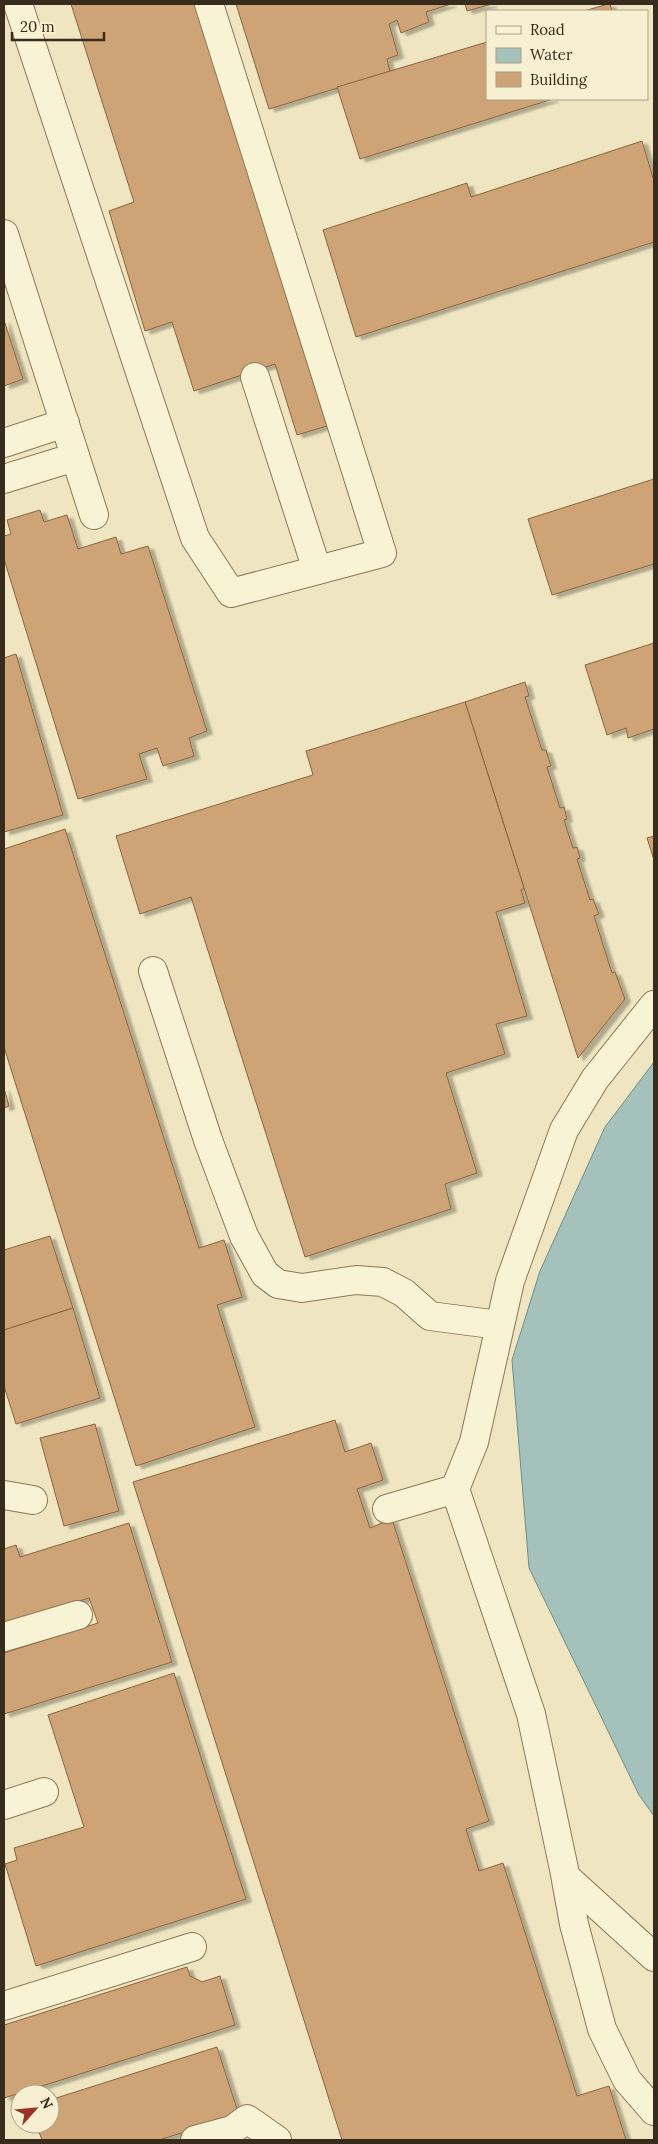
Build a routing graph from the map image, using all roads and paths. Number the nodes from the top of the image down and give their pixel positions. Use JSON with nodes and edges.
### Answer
{"nodes":[{"id":1,"x":18,"y":4,"type":"edge"},
{"id":2,"x":209,"y":4,"type":"edge"},
{"id":3,"x":4,"y":234,"type":"edge"},
{"id":4,"x":255,"y":377,"type":"dead end"},
{"id":5,"x":65,"y":423,"type":"junction"},
{"id":6,"x":4,"y":443,"type":"edge"},
{"id":7,"x":75,"y":457,"type":"junction"},
{"id":8,"x":4,"y":479,"type":"edge"},
{"id":9,"x":94,"y":515,"type":"dead end"},
{"id":10,"x":317,"y":570,"type":"junction"},
{"id":11,"x":153,"y":971,"type":"dead end"},
{"id":12,"x":654,"y":1005,"type":"edge"},
{"id":13,"x":499,"y":1325,"type":"junction"},
{"id":14,"x":455,"y":1489,"type":"junction"},
{"id":15,"x":4,"y":1495,"type":"edge"},
{"id":16,"x":33,"y":1500,"type":"dead end"},
{"id":17,"x":387,"y":1509,"type":"dead end"},
{"id":18,"x":78,"y":1615,"type":"dead end"},
{"id":19,"x":4,"y":1637,"type":"edge"},
{"id":20,"x":44,"y":1792,"type":"dead end"},
{"id":21,"x":4,"y":1805,"type":"edge"},
{"id":22,"x":566,"y":1877,"type":"junction"},
{"id":23,"x":192,"y":1947,"type":"dead end"},
{"id":24,"x":654,"y":1957,"type":"edge"},
{"id":25,"x":4,"y":2006,"type":"edge"},
{"id":26,"x":654,"y":2111,"type":"edge"},
{"id":27,"x":195,"y":2140,"type":"edge"},
{"id":28,"x":277,"y":2140,"type":"edge"}],
"edges":[{"from":1,"to":10,"type":"street"},
{"from":2,"to":10,"type":"street"},
{"from":3,"to":5,"type":"street"},
{"from":4,"to":10,"type":"street"},
{"from":5,"to":6,"type":"street"},
{"from":5,"to":7,"type":"street"},
{"from":7,"to":8,"type":"street"},
{"from":7,"to":9,"type":"street"},
{"from":11,"to":13,"type":"street"},
{"from":12,"to":13,"type":"street"},
{"from":13,"to":14,"type":"street"},
{"from":14,"to":17,"type":"street"},
{"from":14,"to":22,"type":"street"},
{"from":15,"to":16,"type":"street"},
{"from":18,"to":19,"type":"street"},
{"from":20,"to":21,"type":"street"},
{"from":22,"to":24,"type":"street"},
{"from":22,"to":26,"type":"street"},
{"from":23,"to":25,"type":"street"},
{"from":27,"to":28,"type":"street"}]}
